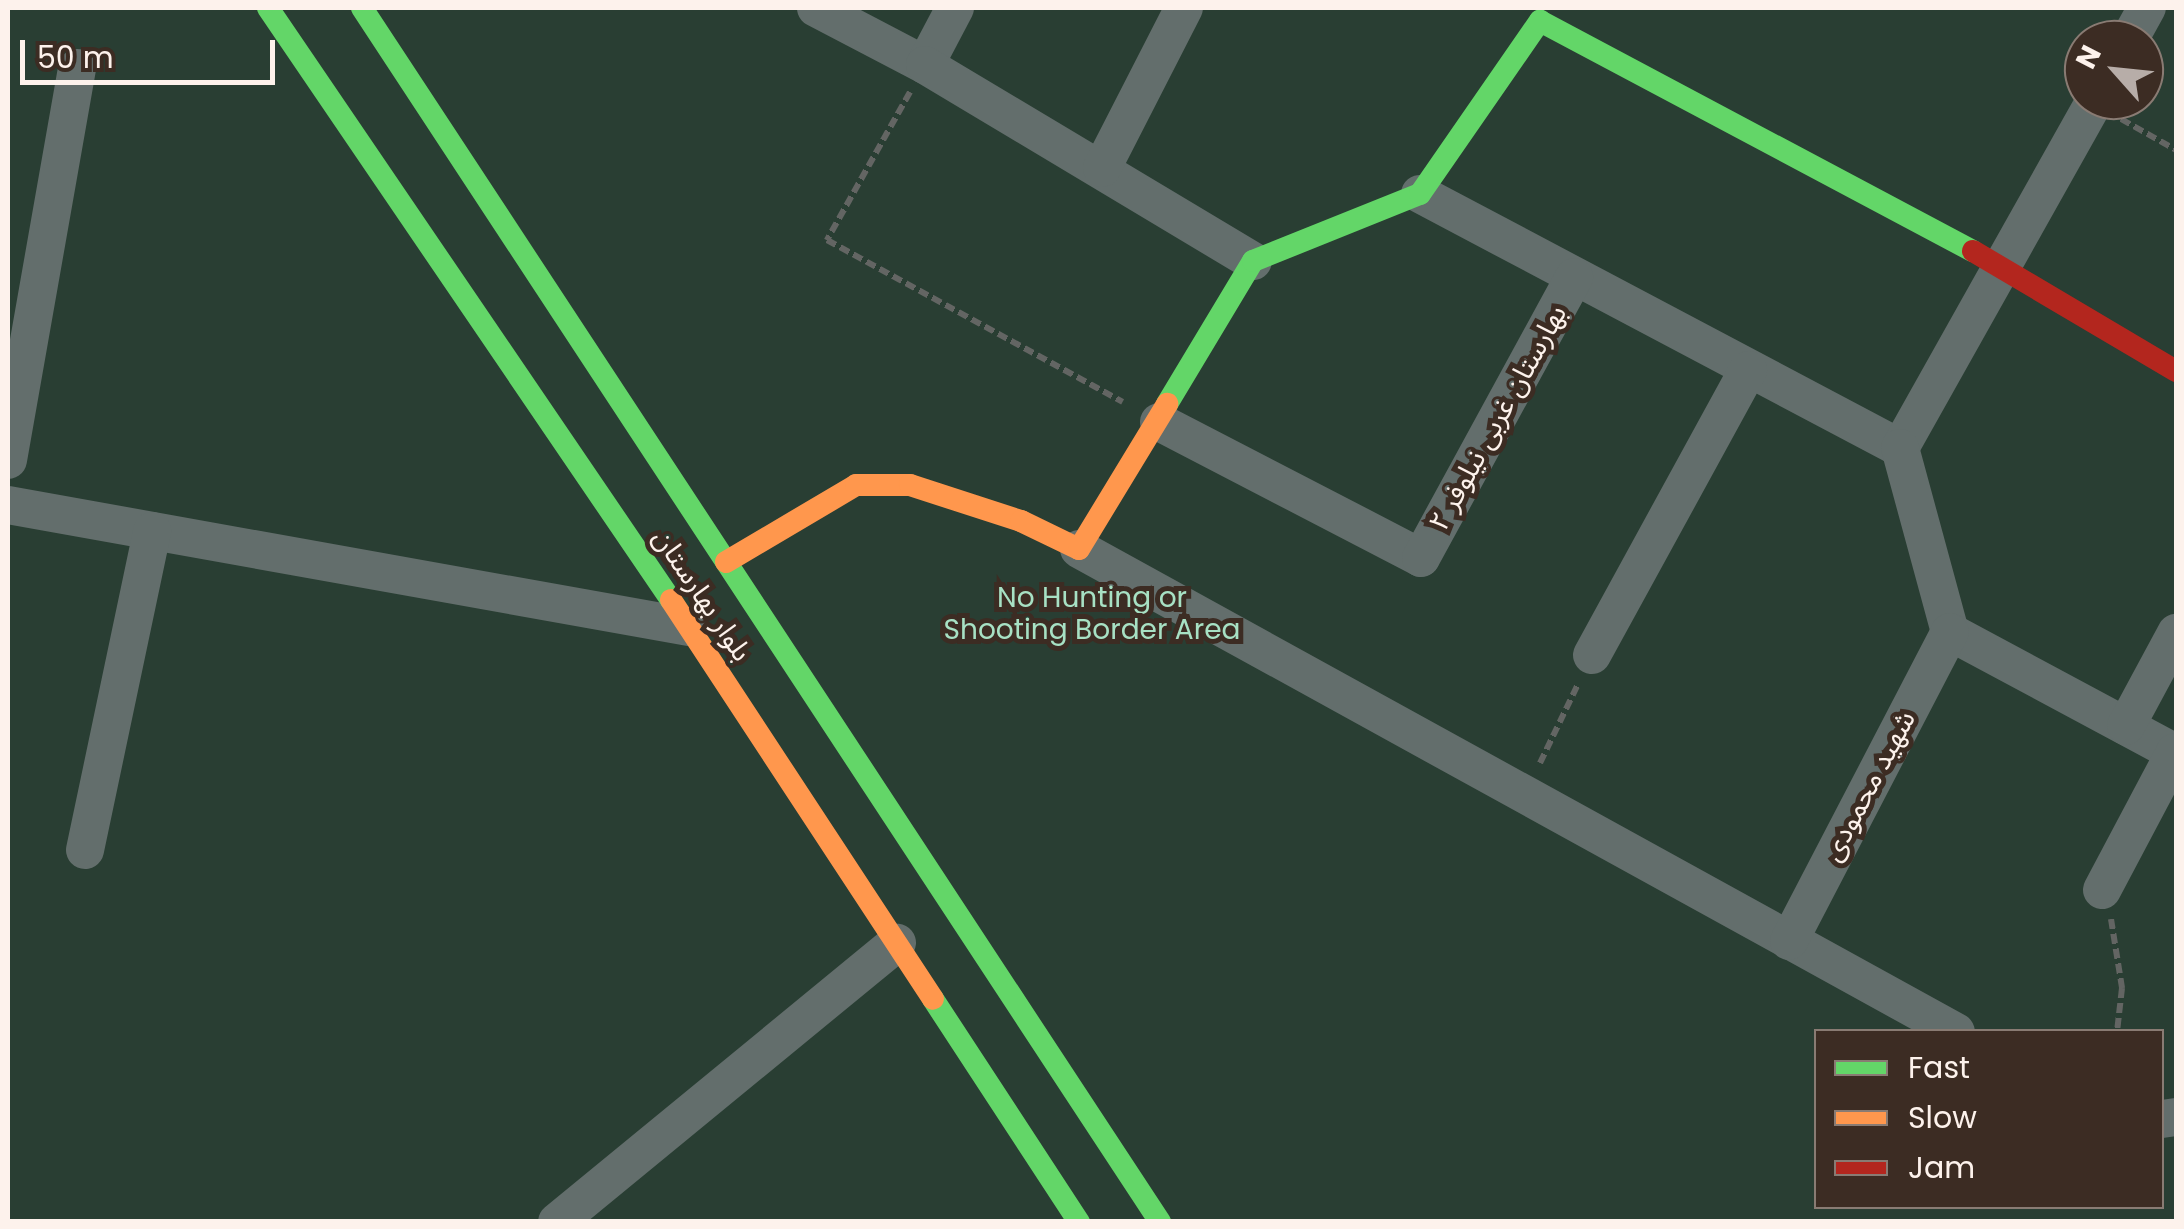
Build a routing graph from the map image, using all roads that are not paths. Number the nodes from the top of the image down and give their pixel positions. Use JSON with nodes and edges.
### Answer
{"nodes":[{"id":1,"x":268,"y":8,"type":"edge"},
{"id":2,"x":362,"y":8,"type":"edge"},
{"id":3,"x":816,"y":8,"type":"edge"},
{"id":4,"x":955,"y":8,"type":"edge"},
{"id":5,"x":1184,"y":8,"type":"edge"},
{"id":6,"x":1544,"y":14,"type":"edge"},
{"id":7,"x":393,"y":54,"type":"junction"},
{"id":8,"x":925,"y":65,"type":"junction"},
{"id":9,"x":77,"y":68,"type":"dead end"},
{"id":10,"x":370,"y":75,"type":"dead end"},
{"id":11,"x":2084,"y":120,"type":"edge"},
{"id":12,"x":391,"y":139,"type":"dead end"},
{"id":13,"x":367,"y":161,"type":"junction"},
{"id":14,"x":1102,"y":168,"type":"junction"},
{"id":15,"x":1420,"y":194,"type":"junction"},
{"id":16,"x":1254,"y":261,"type":"junction"},
{"id":17,"x":2003,"y":268,"type":"junction"},
{"id":18,"x":1574,"y":277,"type":"junction"},
{"id":19,"x":1748,"y":370,"type":"junction"},
{"id":20,"x":2176,"y":371,"type":"edge"},
{"id":21,"x":1159,"y":422,"type":"junction"},
{"id":22,"x":1900,"y":448,"type":"junction"},
{"id":23,"x":8,"y":460,"type":"edge"},
{"id":24,"x":8,"y":504,"type":"edge"},
{"id":25,"x":152,"y":530,"type":"junction"},
{"id":26,"x":1079,"y":549,"type":"junction"},
{"id":27,"x":726,"y":562,"type":"junction"},
{"id":28,"x":689,"y":627,"type":"junction"},
{"id":29,"x":1950,"y":632,"type":"junction"},
{"id":30,"x":2176,"y":633,"type":"edge"},
{"id":31,"x":1592,"y":655,"type":"road end"},
{"id":32,"x":2126,"y":726,"type":"junction"},
{"id":33,"x":2176,"y":753,"type":"edge"},
{"id":34,"x":85,"y":850,"type":"dead end"},
{"id":35,"x":2102,"y":890,"type":"road end"},
{"id":36,"x":1789,"y":941,"type":"junction"},
{"id":37,"x":897,"y":943,"type":"junction"},
{"id":38,"x":1950,"y":1029,"type":"edge"},
{"id":39,"x":557,"y":1222,"type":"edge"},
{"id":40,"x":1079,"y":1222,"type":"edge"},
{"id":41,"x":1160,"y":1222,"type":"edge"}],
"edges":[{"from":1,"to":13,"type":"main road","name":"بلوار بهارستان"},
{"from":2,"to":7,"type":"main road","name":"بلوار بهارستان"},
{"from":3,"to":8,"type":"street"},
{"from":4,"to":8,"type":"street"},
{"from":5,"to":14,"type":"street"},
{"from":6,"to":15,"type":"main road"},
{"from":6,"to":17,"type":"main road"},
{"from":7,"to":10,"type":"main road"},
{"from":7,"to":27,"type":"main road","name":"بلوار بهارستان"},
{"from":8,"to":14,"type":"street"},
{"from":9,"to":23,"type":"street"},
{"from":11,"to":17,"type":"street"},
{"from":12,"to":13,"type":"main road"},
{"from":13,"to":28,"type":"main road","name":"بلوار بهارستان"},
{"from":14,"to":16,"type":"street"},
{"from":15,"to":16,"type":"main road"},
{"from":15,"to":18,"type":"street"},
{"from":16,"to":21,"type":"main road"},
{"from":17,"to":20,"type":"main road"},
{"from":17,"to":22,"type":"street"},
{"from":18,"to":19,"type":"street"},
{"from":18,"to":21,"type":"street","name":"بهارستان غربی نیلوفر ۲"},
{"from":19,"to":22,"type":"street"},
{"from":19,"to":31,"type":"street"},
{"from":21,"to":26,"type":"main road"},
{"from":22,"to":29,"type":"street"},
{"from":24,"to":25,"type":"street"},
{"from":25,"to":28,"type":"street"},
{"from":25,"to":34,"type":"street"},
{"from":26,"to":27,"type":"main road"},
{"from":26,"to":36,"type":"street"},
{"from":27,"to":41,"type":"main road","name":"بلوار بهارستان"},
{"from":28,"to":37,"type":"main road","name":"بلوار بهارستان"},
{"from":29,"to":32,"type":"street"},
{"from":29,"to":36,"type":"street","name":"شهید محمودی"},
{"from":30,"to":32,"type":"street"},
{"from":32,"to":33,"type":"street"},
{"from":33,"to":35,"type":"street"},
{"from":36,"to":38,"type":"street"},
{"from":37,"to":39,"type":"street"},
{"from":37,"to":40,"type":"main road","name":"بلوار بهارستان"}]}
